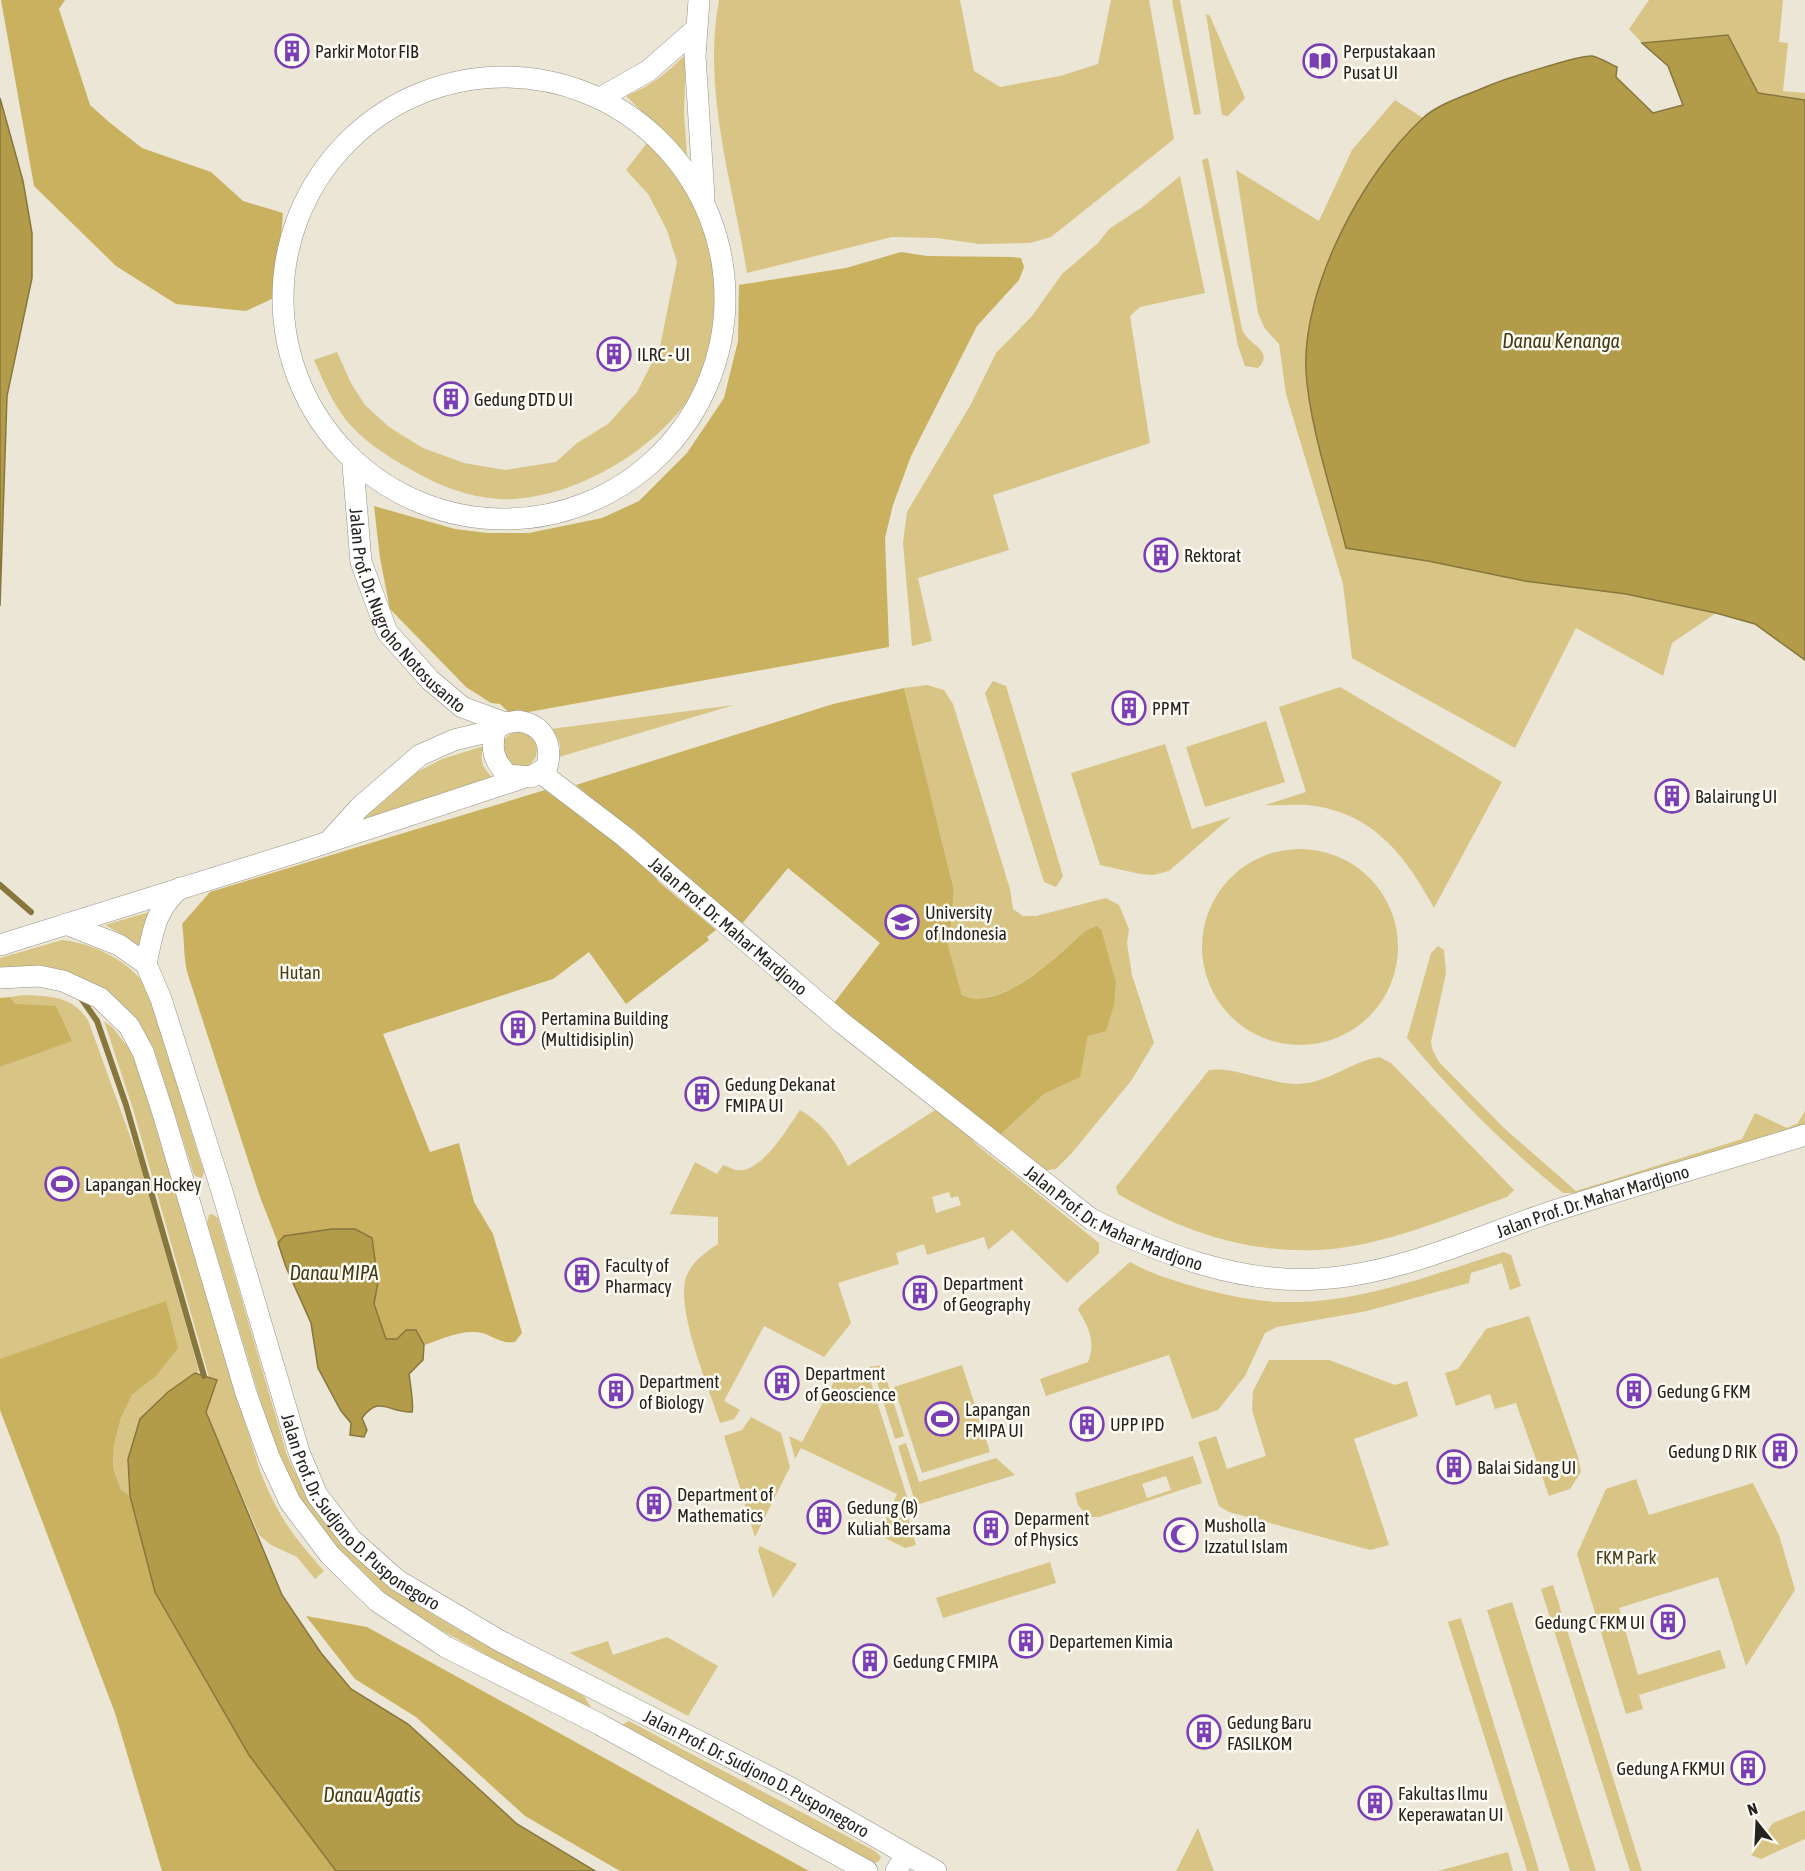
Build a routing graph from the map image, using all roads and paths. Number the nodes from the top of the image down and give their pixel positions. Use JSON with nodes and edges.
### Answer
{"nodes":[{"id":1,"x":699,"y":0,"type":"edge"},
{"id":2,"x":696,"y":29,"type":"junction"},
{"id":3,"x":600,"y":98,"type":"junction"},
{"id":4,"x":704,"y":197,"type":"junction"},
{"id":5,"x":353,"y":465,"type":"junction"},
{"id":6,"x":500,"y":727,"type":"junction"},
{"id":7,"x":531,"y":775,"type":"junction"},
{"id":8,"x":330,"y":840,"type":"junction"},
{"id":9,"x":181,"y":888,"type":"junction"},
{"id":10,"x":66,"y":924,"type":"junction"},
{"id":11,"x":0,"y":945,"type":"edge"},
{"id":12,"x":146,"y":964,"type":"junction"},
{"id":13,"x":0,"y":978,"type":"edge"},
{"id":14,"x":1805,"y":1134,"type":"edge"},
{"id":15,"x":221,"y":1188,"type":"junction"},
{"id":16,"x":188,"y":1198,"type":"junction"},
{"id":17,"x":614,"y":1698,"type":"junction"},
{"id":18,"x":599,"y":1724,"type":"junction"},
{"id":19,"x":901,"y":1863,"type":"edge"},
{"id":20,"x":867,"y":1871,"type":"edge"},
{"id":21,"x":936,"y":1871,"type":"edge"}],
"edges":[{"from":1,"to":2,"type":"street","name":"Jalan Prof. Dr. Nugroho Notosusanto"},
{"from":2,"to":3,"type":"street"},
{"from":2,"to":4,"type":"street","name":"Jalan Prof. Dr. Nugroho Notosusanto"},
{"from":3,"to":4,"type":"street","name":"Jalan Prof. Dr. Nugroho Notosusanto"},
{"from":3,"to":5,"type":"street","name":"Jalan Prof. Dr. Nugroho Notosusanto"},
{"from":4,"to":5,"type":"street","name":"Jalan Prof. Dr. Nugroho Notosusanto"},
{"from":5,"to":6,"type":"street","name":"Jalan Prof. Dr. Nugroho Notosusanto"},
{"from":6,"to":7,"type":"street"},
{"from":6,"to":7,"type":"street"},
{"from":6,"to":8,"type":"street"},
{"from":7,"to":8,"type":"street"},
{"from":7,"to":14,"type":"street","name":"Jalan Prof. Dr. Mahar Mardjono"},
{"from":8,"to":9,"type":"street"},
{"from":9,"to":10,"type":"street"},
{"from":9,"to":12,"type":"street"},
{"from":10,"to":11,"type":"street"},
{"from":10,"to":12,"type":"street"},
{"from":12,"to":15,"type":"street","name":"Jalan Prof. Dr. Sudjono D. Pusponegoro"},
{"from":13,"to":16,"type":"street","name":"Jalan Prof. Dr. Sudjono D. Pusponegoro"},
{"from":15,"to":16,"type":"street"},
{"from":15,"to":17,"type":"street","name":"Jalan Prof. Dr. Sudjono D. Pusponegoro"},
{"from":16,"to":18,"type":"street","name":"Jalan Prof. Dr. Sudjono D. Pusponegoro"},
{"from":17,"to":18,"type":"street"},
{"from":17,"to":19,"type":"street","name":"Jalan Prof. Dr. Sudjono D. Pusponegoro"},
{"from":18,"to":20,"type":"street","name":"Jalan Prof. Dr. Sudjono D. Pusponegoro"},
{"from":19,"to":21,"type":"street","name":"Jalan Prof. Dr. Sudjono D. Pusponegoro"}]}
